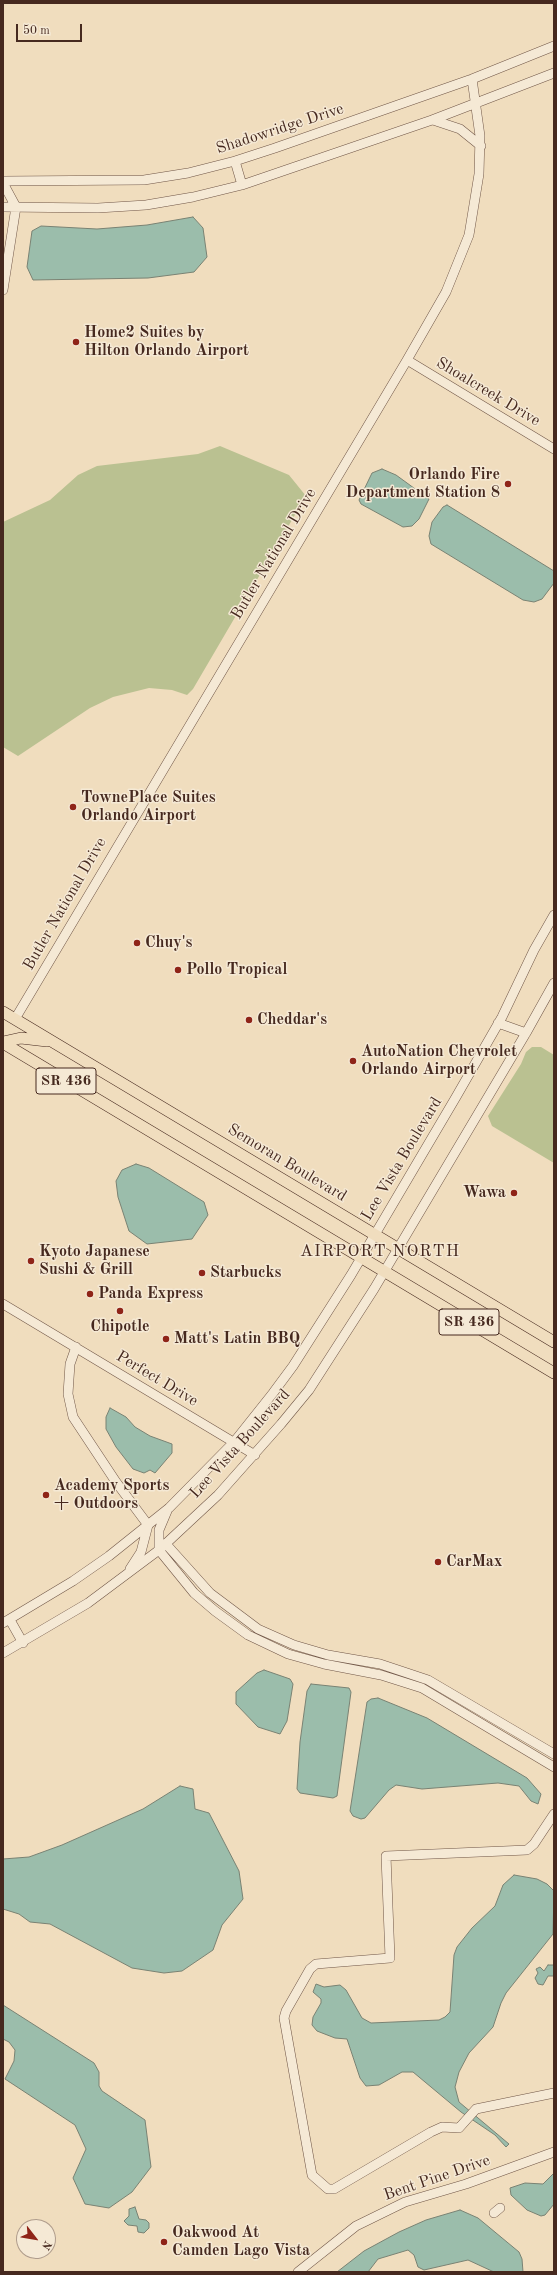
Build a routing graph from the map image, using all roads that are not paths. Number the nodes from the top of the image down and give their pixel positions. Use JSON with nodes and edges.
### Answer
{"nodes":[{"id":1,"x":554,"y":46,"type":"edge"},
{"id":2,"x":554,"y":73,"type":"edge"},
{"id":3,"x":472,"y":79,"type":"junction"},
{"id":4,"x":476,"y":104,"type":"junction"},
{"id":5,"x":432,"y":120,"type":"junction"},
{"id":6,"x":481,"y":146,"type":"junction"},
{"id":7,"x":235,"y":161,"type":"junction"},
{"id":8,"x":3,"y":182,"type":"edge"},
{"id":9,"x":242,"y":185,"type":"junction"},
{"id":10,"x":3,"y":207,"type":"edge"},
{"id":11,"x":16,"y":207,"type":"junction"},
{"id":12,"x":3,"y":290,"type":"edge"},
{"id":13,"x":407,"y":360,"type":"junction"},
{"id":14,"x":554,"y":449,"type":"edge"},
{"id":15,"x":554,"y":915,"type":"edge"},
{"id":16,"x":554,"y":983,"type":"edge"},
{"id":17,"x":3,"y":1012,"type":"edge"},
{"id":18,"x":15,"y":1019,"type":"junction"},
{"id":19,"x":3,"y":1022,"type":"edge"},
{"id":20,"x":498,"y":1023,"type":"junction"},
{"id":21,"x":526,"y":1033,"type":"junction"},
{"id":22,"x":3,"y":1042,"type":"edge"},
{"id":23,"x":54,"y":1042,"type":"junction"},
{"id":24,"x":375,"y":1234,"type":"junction"},
{"id":25,"x":398,"y":1248,"type":"junction"},
{"id":26,"x":362,"y":1258,"type":"junction"},
{"id":27,"x":384,"y":1271,"type":"junction"},
{"id":28,"x":3,"y":1304,"type":"edge"},
{"id":29,"x":554,"y":1342,"type":"edge"},
{"id":30,"x":76,"y":1347,"type":"junction"},
{"id":31,"x":554,"y":1373,"type":"edge"},
{"id":32,"x":234,"y":1442,"type":"junction"},
{"id":33,"x":255,"y":1455,"type":"junction"},
{"id":34,"x":168,"y":1508,"type":"junction"},
{"id":35,"x":148,"y":1525,"type":"junction"},
{"id":36,"x":162,"y":1547,"type":"junction"},
{"id":37,"x":125,"y":1576,"type":"junction"},
{"id":38,"x":6,"y":1621,"type":"edge"},
{"id":39,"x":23,"y":1643,"type":"junction"},
{"id":40,"x":3,"y":1653,"type":"edge"},
{"id":41,"x":554,"y":1754,"type":"edge"},
{"id":42,"x":554,"y":1767,"type":"edge"},
{"id":43,"x":554,"y":1814,"type":"edge"},
{"id":44,"x":554,"y":2093,"type":"edge"},
{"id":45,"x":554,"y":2152,"type":"edge"},
{"id":46,"x":298,"y":2272,"type":"edge"}],
"edges":[{"from":1,"to":3,"type":"street","name":"Shadowridge Drive"},
{"from":2,"to":4,"type":"street"},
{"from":3,"to":4,"type":"street","name":"Butler National Drive"},
{"from":3,"to":7,"type":"street","name":"Shadowridge Drive"},
{"from":4,"to":5,"type":"street"},
{"from":4,"to":6,"type":"street","name":"Butler National Drive"},
{"from":5,"to":6,"type":"street"},
{"from":5,"to":9,"type":"street"},
{"from":6,"to":13,"type":"street","name":"Butler National Drive"},
{"from":7,"to":8,"type":"street","name":"Shadowridge Drive"},
{"from":7,"to":9,"type":"street"},
{"from":8,"to":11,"type":"street"},
{"from":9,"to":11,"type":"street"},
{"from":10,"to":11,"type":"street"},
{"from":11,"to":12,"type":"street"},
{"from":13,"to":14,"type":"street","name":"Shoalcreek Drive"},
{"from":13,"to":18,"type":"street","name":"Butler National Drive"},
{"from":15,"to":20,"type":"street","name":"Lee Vista Boulevard"},
{"from":16,"to":21,"type":"street","name":"Lee Vista Boulevard"},
{"from":17,"to":18,"type":"main road","name":"Semoran Boulevard","number":"SR 436"},
{"from":18,"to":19,"type":"main road"},
{"from":18,"to":23,"type":"main road","name":"Semoran Boulevard","number":"SR 436"},
{"from":20,"to":21,"type":"street"},
{"from":20,"to":24,"type":"street","name":"Lee Vista Boulevard"},
{"from":21,"to":25,"type":"street","name":"Lee Vista Boulevard"},
{"from":22,"to":23,"type":"main road"},
{"from":22,"to":26,"type":"main road","number":"SR 436"},
{"from":23,"to":24,"type":"main road","name":"Semoran Boulevard","number":"SR 436"},
{"from":24,"to":25,"type":"main road","name":"Semoran Boulevard","number":"SR 436"},
{"from":24,"to":26,"type":"street","name":"Lee Vista Boulevard"},
{"from":25,"to":27,"type":"street","name":"Lee Vista Boulevard"},
{"from":25,"to":29,"type":"main road","name":"Semoran Boulevard","number":"SR 436"},
{"from":26,"to":27,"type":"main road","number":"SR 436"},
{"from":26,"to":32,"type":"street","name":"Lee Vista Boulevard"},
{"from":27,"to":31,"type":"main road","number":"SR 436"},
{"from":27,"to":33,"type":"street","name":"Lee Vista Boulevard"},
{"from":28,"to":30,"type":"street","name":"Perfect Drive"},
{"from":30,"to":32,"type":"street","name":"Perfect Drive"},
{"from":30,"to":35,"type":"street"},
{"from":32,"to":33,"type":"street","name":"Perfect Drive"},
{"from":32,"to":34,"type":"street","name":"Lee Vista Boulevard"},
{"from":33,"to":36,"type":"street","name":"Lee Vista Boulevard"},
{"from":34,"to":35,"type":"street","name":"Lee Vista Boulevard"},
{"from":34,"to":36,"type":"street"},
{"from":35,"to":37,"type":"street"},
{"from":35,"to":38,"type":"street","name":"Lee Vista Boulevard"},
{"from":36,"to":37,"type":"street","name":"Lee Vista Boulevard"},
{"from":36,"to":41,"type":"street"},
{"from":36,"to":42,"type":"street"},
{"from":37,"to":39,"type":"street","name":"Lee Vista Boulevard"},
{"from":38,"to":39,"type":"street"},
{"from":39,"to":40,"type":"street","name":"Lee Vista Boulevard"},
{"from":43,"to":44,"type":"street"},
{"from":45,"to":46,"type":"street","name":"Bent Pine Drive"}]}
